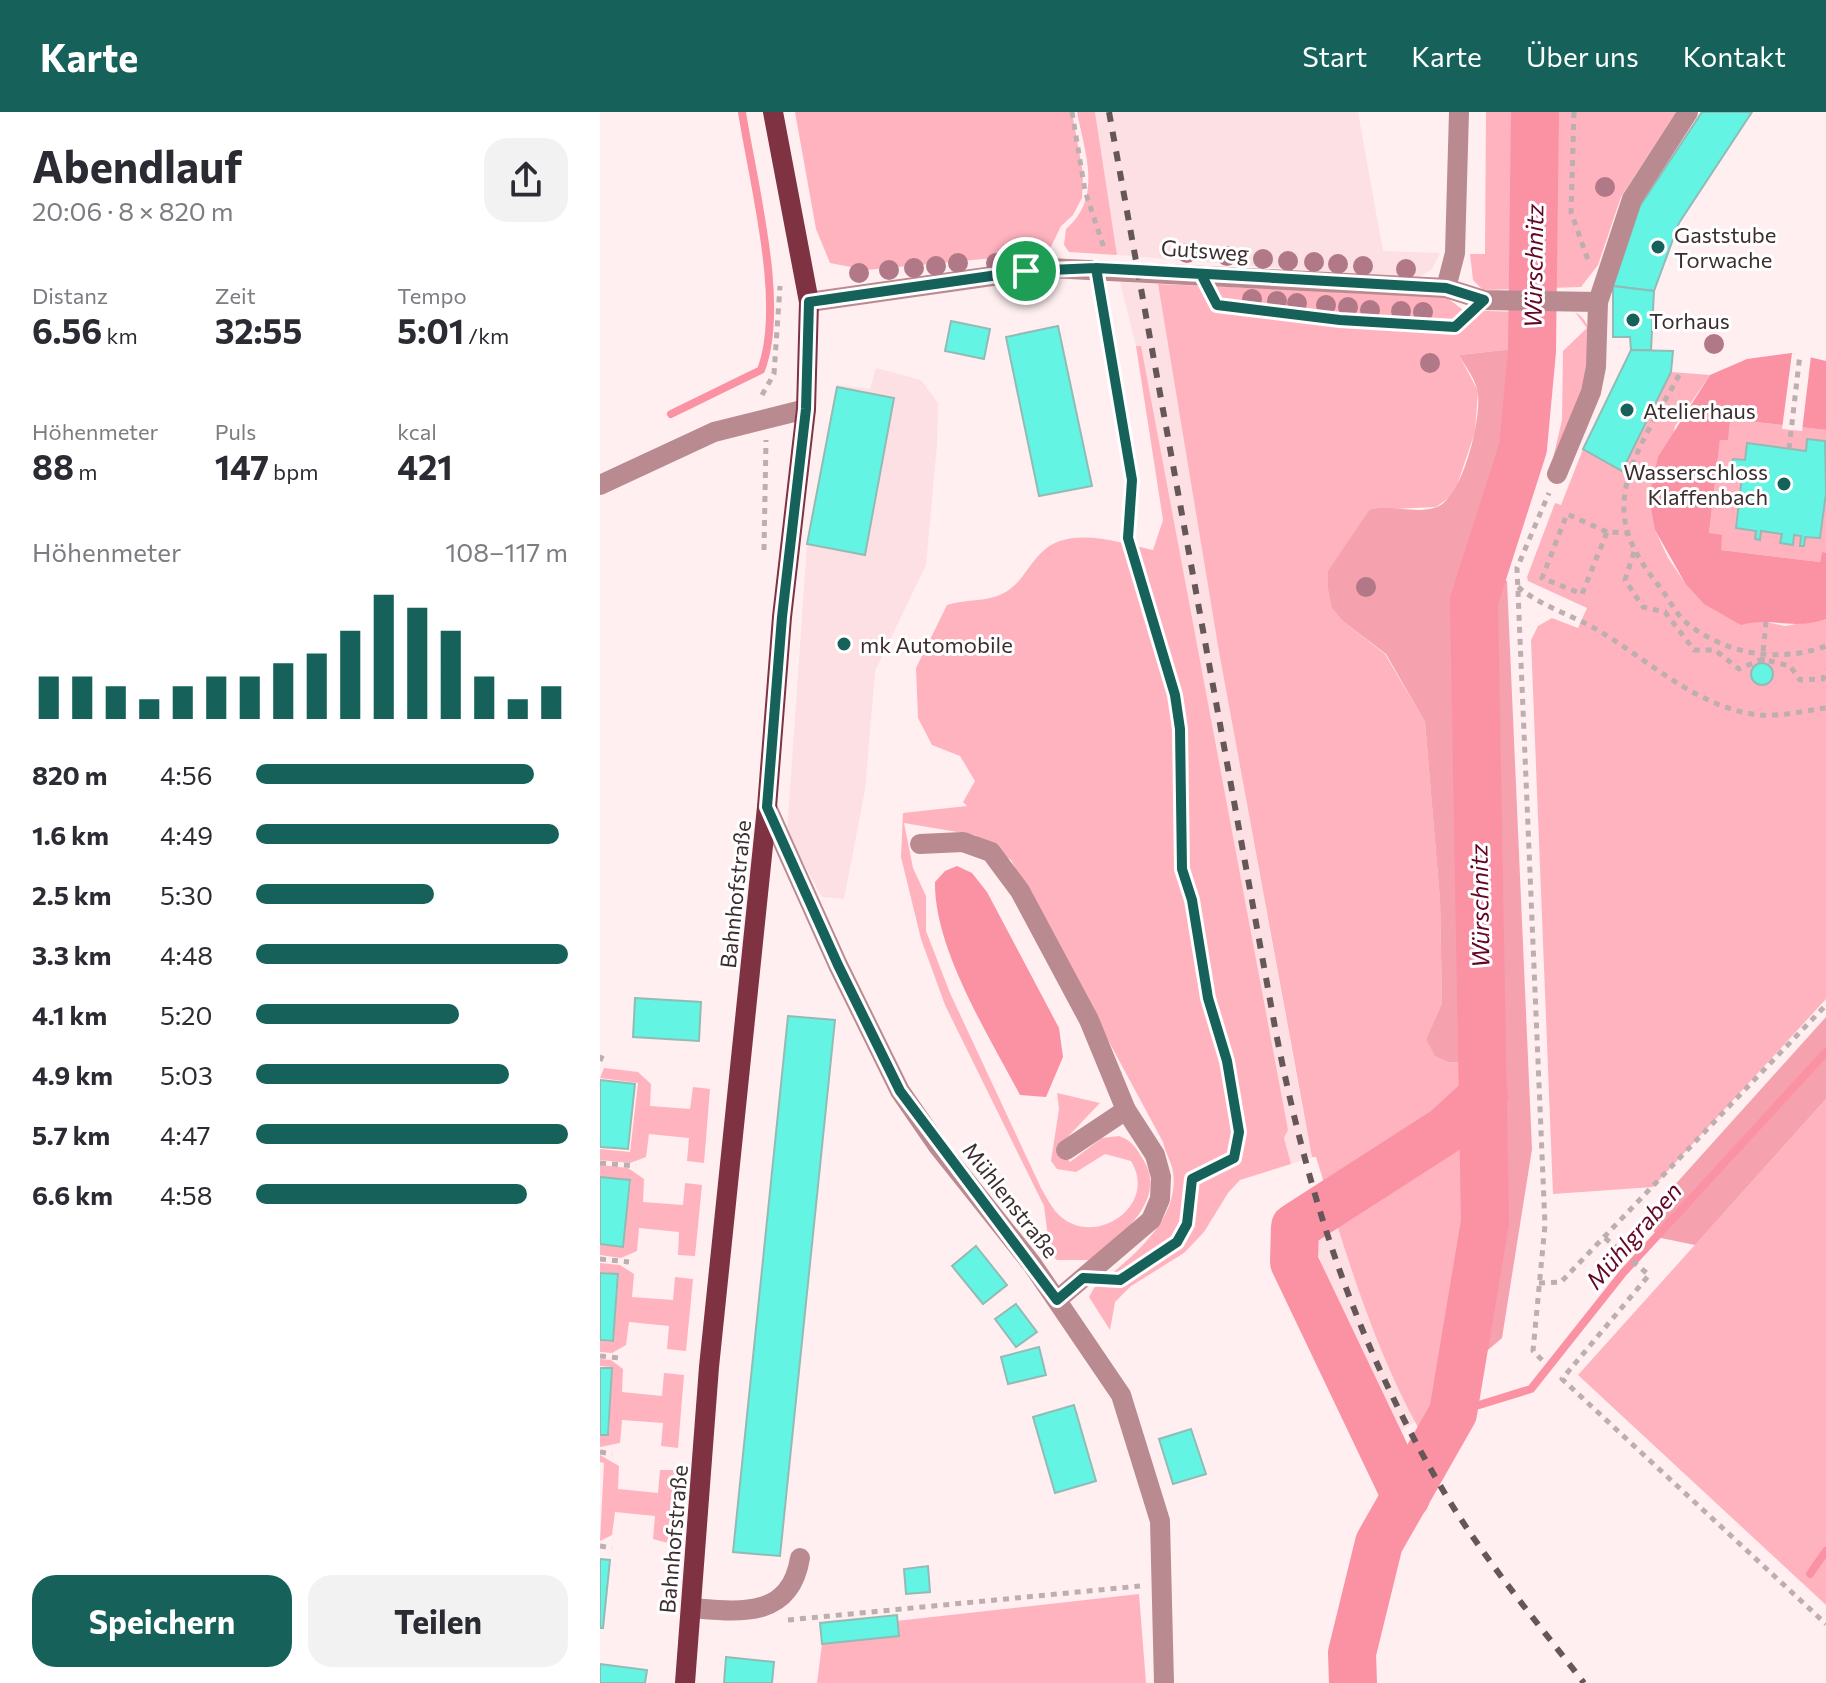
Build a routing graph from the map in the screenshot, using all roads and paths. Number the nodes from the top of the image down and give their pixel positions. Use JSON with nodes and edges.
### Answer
{"nodes":[{"id":1,"x":773,"y":112,"type":"edge"},
{"id":2,"x":1072,"y":112,"type":"edge"},
{"id":3,"x":1459,"y":112,"type":"edge"},
{"id":4,"x":1574,"y":112,"type":"edge"},
{"id":5,"x":1688,"y":112,"type":"edge"},
{"id":6,"x":1102,"y":268,"type":"junction"},
{"id":7,"x":1201,"y":274,"type":"junction"},
{"id":8,"x":780,"y":279,"type":"dead end"},
{"id":9,"x":1446,"y":288,"type":"junction"},
{"id":10,"x":1600,"y":293,"type":"junction"},
{"id":11,"x":1484,"y":300,"type":"junction"},
{"id":12,"x":809,"y":302,"type":"junction"},
{"id":13,"x":1800,"y":354,"type":"dead end"},
{"id":14,"x":1679,"y":375,"type":"dead end"},
{"id":15,"x":759,"y":397,"type":"dead end"},
{"id":16,"x":806,"y":409,"type":"junction"},
{"id":17,"x":1789,"y":449,"type":"dead end"},
{"id":18,"x":1557,"y":474,"type":"joint"},
{"id":19,"x":600,"y":485,"type":"edge"},
{"id":20,"x":1607,"y":532,"type":"junction"},
{"id":21,"x":1628,"y":533,"type":"junction"},
{"id":22,"x":1635,"y":551,"type":"junction"},
{"id":23,"x":1517,"y":586,"type":"junction"},
{"id":24,"x":1766,"y":622,"type":"dead end"},
{"id":25,"x":1826,"y":646,"type":"edge"},
{"id":26,"x":1762,"y":659,"type":"junction"},
{"id":27,"x":1826,"y":669,"type":"edge"},
{"id":28,"x":1826,"y":708,"type":"edge"},
{"id":29,"x":767,"y":807,"type":"junction"},
{"id":30,"x":920,"y":844,"type":"dead end"},
{"id":31,"x":1826,"y":1005,"type":"edge"},
{"id":32,"x":604,"y":1051,"type":"dead end"},
{"id":33,"x":600,"y":1061,"type":"edge"},
{"id":34,"x":1126,"y":1110,"type":"junction"},
{"id":35,"x":1066,"y":1150,"type":"dead end"},
{"id":36,"x":600,"y":1163,"type":"edge"},
{"id":37,"x":636,"y":1166,"type":"dead end"},
{"id":38,"x":1605,"y":1238,"type":"junction"},
{"id":39,"x":600,"y":1259,"type":"edge"},
{"id":40,"x":629,"y":1262,"type":"dead end"},
{"id":41,"x":1083,"y":1278,"type":"junction"},
{"id":42,"x":1539,"y":1283,"type":"junction"},
{"id":43,"x":1057,"y":1300,"type":"junction"},
{"id":44,"x":600,"y":1356,"type":"edge"},
{"id":45,"x":619,"y":1358,"type":"dead end"},
{"id":46,"x":1542,"y":1360,"type":"dead end"},
{"id":47,"x":600,"y":1452,"type":"edge"},
{"id":48,"x":612,"y":1454,"type":"dead end"},
{"id":49,"x":600,"y":1546,"type":"edge"},
{"id":50,"x":612,"y":1548,"type":"dead end"},
{"id":51,"x":800,"y":1558,"type":"dead end"},
{"id":52,"x":1116,"y":1591,"type":"dead end"},
{"id":53,"x":691,"y":1608,"type":"junction"},
{"id":54,"x":778,"y":1621,"type":"dead end"},
{"id":55,"x":1826,"y":1624,"type":"edge"},
{"id":56,"x":685,"y":1683,"type":"edge"},
{"id":57,"x":1164,"y":1683,"type":"edge"}],
"edges":[{"from":1,"to":12,"type":"main road","name":"Bahnhofstraße"},
{"from":2,"to":6,"type":"path"},
{"from":3,"to":9,"type":"street"},
{"from":4,"to":10,"type":"path"},
{"from":5,"to":10,"type":"street"},
{"from":6,"to":7,"type":"street","name":"Gutsweg"},
{"from":6,"to":12,"type":"street","name":"Gutsweg"},
{"from":6,"to":41,"type":"path"},
{"from":7,"to":9,"type":"street","name":"Gutsweg"},
{"from":7,"to":11,"type":"path"},
{"from":8,"to":15,"type":"path"},
{"from":9,"to":11,"type":"street","name":"Gutsweg"},
{"from":10,"to":11,"type":"street","name":"Gutsweg"},
{"from":10,"to":18,"type":"street"},
{"from":12,"to":16,"type":"main road","name":"Bahnhofstraße"},
{"from":13,"to":17,"type":"path"},
{"from":14,"to":21,"type":"path"},
{"from":16,"to":19,"type":"street"},
{"from":16,"to":29,"type":"main road","name":"Bahnhofstraße"},
{"from":18,"to":23,"type":"path"},
{"from":20,"to":20,"type":"path"},
{"from":20,"to":21,"type":"path"},
{"from":21,"to":22,"type":"path"},
{"from":22,"to":26,"type":"path"},
{"from":22,"to":26,"type":"path"},
{"from":23,"to":28,"type":"path"},
{"from":23,"to":42,"type":"path"},
{"from":24,"to":26,"type":"path"},
{"from":25,"to":26,"type":"path"},
{"from":26,"to":27,"type":"path"},
{"from":29,"to":43,"type":"street","name":"Mühlenstraße"},
{"from":29,"to":53,"type":"main road","name":"Bahnhofstraße"},
{"from":30,"to":34,"type":"street"},
{"from":31,"to":38,"type":"path"},
{"from":32,"to":33,"type":"path"},
{"from":34,"to":35,"type":"street"},
{"from":34,"to":41,"type":"street"},
{"from":36,"to":37,"type":"path"},
{"from":38,"to":42,"type":"path"},
{"from":38,"to":55,"type":"path"},
{"from":39,"to":40,"type":"path"},
{"from":41,"to":43,"type":"street"},
{"from":42,"to":46,"type":"path"},
{"from":43,"to":57,"type":"street","name":"Mühlenstraße"},
{"from":44,"to":45,"type":"path"},
{"from":47,"to":48,"type":"path"},
{"from":49,"to":50,"type":"path"},
{"from":51,"to":53,"type":"street"},
{"from":52,"to":54,"type":"path"},
{"from":53,"to":56,"type":"main road","name":"Bahnhofstraße"}]}
